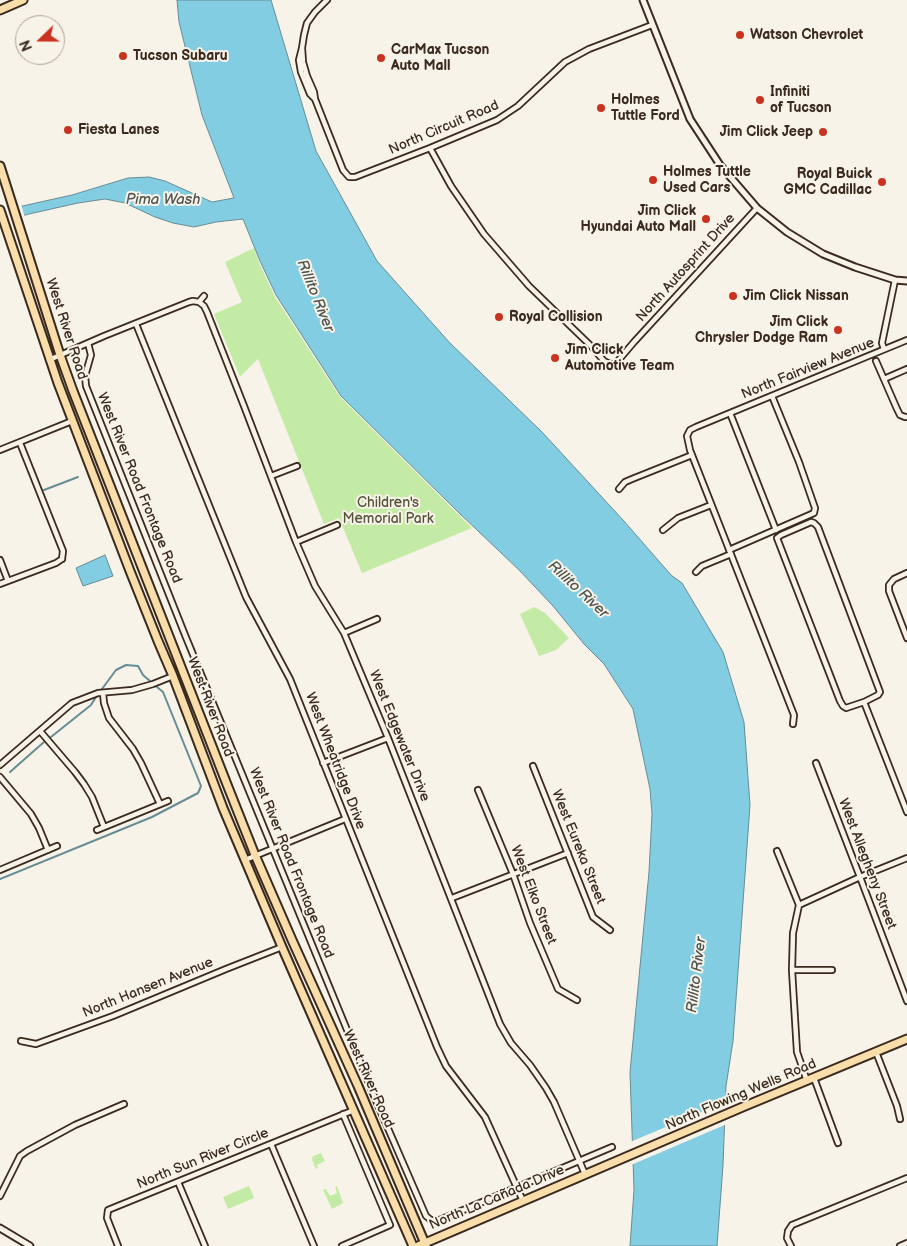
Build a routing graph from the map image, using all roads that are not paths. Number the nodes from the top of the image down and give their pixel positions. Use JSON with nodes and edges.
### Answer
{"nodes":[{"id":1,"x":23,"y":0,"type":"edge"},
{"id":2,"x":328,"y":0,"type":"edge"},
{"id":3,"x":642,"y":0,"type":"edge"},
{"id":4,"x":0,"y":10,"type":"edge"},
{"id":5,"x":652,"y":25,"type":"junction"},
{"id":6,"x":430,"y":148,"type":"junction"},
{"id":7,"x":0,"y":166,"type":"edge"},
{"id":8,"x":757,"y":208,"type":"junction"},
{"id":9,"x":0,"y":210,"type":"edge"},
{"id":10,"x":896,"y":280,"type":"junction"},
{"id":11,"x":907,"y":281,"type":"edge"},
{"id":12,"x":204,"y":296,"type":"dead end"},
{"id":13,"x":199,"y":302,"type":"junction"},
{"id":14,"x":136,"y":324,"type":"junction"},
{"id":15,"x":907,"y":340,"type":"edge"},
{"id":16,"x":88,"y":343,"type":"junction"},
{"id":17,"x":884,"y":350,"type":"junction"},
{"id":18,"x":60,"y":355,"type":"junction"},
{"id":19,"x":49,"y":360,"type":"junction"},
{"id":20,"x":876,"y":361,"type":"dead end"},
{"id":21,"x":907,"y":370,"type":"edge"},
{"id":22,"x":884,"y":379,"type":"junction"},
{"id":23,"x":772,"y":396,"type":"junction"},
{"id":24,"x":730,"y":413,"type":"junction"},
{"id":25,"x":907,"y":417,"type":"edge"},
{"id":26,"x":72,"y":421,"type":"junction"},
{"id":27,"x":20,"y":443,"type":"junction"},
{"id":28,"x":0,"y":450,"type":"edge"},
{"id":29,"x":692,"y":455,"type":"junction"},
{"id":30,"x":297,"y":466,"type":"dead end"},
{"id":31,"x":271,"y":476,"type":"junction"},
{"id":32,"x":619,"y":489,"type":"dead end"},
{"id":33,"x":711,"y":505,"type":"junction"},
{"id":34,"x":338,"y":525,"type":"dead end"},
{"id":35,"x":663,"y":530,"type":"dead end"},
{"id":36,"x":776,"y":530,"type":"junction"},
{"id":37,"x":296,"y":542,"type":"junction"},
{"id":38,"x":730,"y":552,"type":"junction"},
{"id":39,"x":0,"y":560,"type":"edge"},
{"id":40,"x":696,"y":572,"type":"dead end"},
{"id":41,"x":907,"y":573,"type":"edge"},
{"id":42,"x":8,"y":581,"type":"junction"},
{"id":43,"x":0,"y":584,"type":"edge"},
{"id":44,"x":377,"y":619,"type":"dead end"},
{"id":45,"x":904,"y":623,"type":"edge"},
{"id":46,"x":344,"y":633,"type":"junction"},
{"id":47,"x":907,"y":638,"type":"edge"},
{"id":48,"x":173,"y":676,"type":"junction"},
{"id":49,"x":104,"y":693,"type":"junction"},
{"id":50,"x":864,"y":702,"type":"junction"},
{"id":51,"x":793,"y":724,"type":"dead end"},
{"id":52,"x":40,"y":731,"type":"junction"},
{"id":53,"x":388,"y":738,"type":"junction"},
{"id":54,"x":323,"y":763,"type":"junction"},
{"id":55,"x":816,"y":763,"type":"dead end"},
{"id":56,"x":0,"y":765,"type":"edge"},
{"id":57,"x":533,"y":766,"type":"dead end"},
{"id":58,"x":0,"y":777,"type":"edge"},
{"id":59,"x":478,"y":790,"type":"dead end"},
{"id":60,"x":168,"y":801,"type":"dead end"},
{"id":61,"x":160,"y":804,"type":"junction"},
{"id":62,"x":907,"y":812,"type":"edge"},
{"id":63,"x":345,"y":819,"type":"junction"},
{"id":64,"x":104,"y":827,"type":"junction"},
{"id":65,"x":96,"y":830,"type":"dead end"},
{"id":66,"x":57,"y":846,"type":"dead end"},
{"id":67,"x":273,"y":848,"type":"junction"},
{"id":68,"x":48,"y":850,"type":"junction"},
{"id":69,"x":777,"y":851,"type":"dead end"},
{"id":70,"x":568,"y":853,"type":"junction"},
{"id":71,"x":256,"y":855,"type":"junction"},
{"id":72,"x":907,"y":858,"type":"edge"},
{"id":73,"x":245,"y":860,"type":"junction"},
{"id":74,"x":0,"y":870,"type":"edge"},
{"id":75,"x":513,"y":874,"type":"junction"},
{"id":76,"x":860,"y":876,"type":"junction"},
{"id":77,"x":452,"y":898,"type":"junction"},
{"id":78,"x":800,"y":905,"type":"junction"},
{"id":79,"x":610,"y":930,"type":"dead end"},
{"id":80,"x":282,"y":947,"type":"junction"},
{"id":81,"x":792,"y":970,"type":"junction"},
{"id":82,"x":832,"y":970,"type":"dead end"},
{"id":83,"x":576,"y":1000,"type":"dead end"},
{"id":84,"x":907,"y":1001,"type":"edge"},
{"id":85,"x":907,"y":1040,"type":"edge"},
{"id":86,"x":21,"y":1041,"type":"dead end"},
{"id":87,"x":876,"y":1052,"type":"junction"},
{"id":88,"x":810,"y":1079,"type":"junction"},
{"id":89,"x":124,"y":1104,"type":"dead end"},
{"id":90,"x":354,"y":1110,"type":"junction"},
{"id":91,"x":342,"y":1114,"type":"junction"},
{"id":92,"x":900,"y":1118,"type":"dead end"},
{"id":93,"x":838,"y":1143,"type":"dead end"},
{"id":94,"x":271,"y":1144,"type":"junction"},
{"id":95,"x":612,"y":1147,"type":"dead end"},
{"id":96,"x":580,"y":1161,"type":"junction"},
{"id":97,"x":585,"y":1174,"type":"junction"},
{"id":98,"x":907,"y":1178,"type":"edge"},
{"id":99,"x":178,"y":1182,"type":"junction"},
{"id":100,"x":517,"y":1187,"type":"junction"},
{"id":101,"x":0,"y":1196,"type":"edge"},
{"id":102,"x":523,"y":1201,"type":"junction"},
{"id":103,"x":0,"y":1228,"type":"edge"},
{"id":104,"x":907,"y":1243,"type":"edge"},
{"id":105,"x":423,"y":1245,"type":"edge"},
{"id":106,"x":30,"y":1246,"type":"edge"},
{"id":107,"x":118,"y":1246,"type":"edge"},
{"id":108,"x":205,"y":1246,"type":"edge"},
{"id":109,"x":314,"y":1246,"type":"edge"},
{"id":110,"x":342,"y":1246,"type":"edge"},
{"id":111,"x":413,"y":1246,"type":"edge"},
{"id":112,"x":791,"y":1246,"type":"edge"},
{"id":113,"x":900,"y":1246,"type":"edge"}],
"edges":[{"from":1,"to":4,"type":"main road"},
{"from":2,"to":6,"type":"street","name":"North Circuit Road"},
{"from":3,"to":5,"type":"street"},
{"from":5,"to":6,"type":"street","name":"North Circuit Road"},
{"from":5,"to":8,"type":"street"},
{"from":6,"to":8,"type":"street","name":"North Autosprint Drive"},
{"from":7,"to":18,"type":"main road","name":"West River Road"},
{"from":8,"to":10,"type":"street"},
{"from":9,"to":19,"type":"main road","name":"West River Road"},
{"from":10,"to":11,"type":"street"},
{"from":10,"to":17,"type":"street"},
{"from":12,"to":13,"type":"street"},
{"from":13,"to":14,"type":"street"},
{"from":13,"to":31,"type":"street","name":"West Edgewater Drive"},
{"from":14,"to":16,"type":"street"},
{"from":14,"to":54,"type":"street","name":"West Wheatridge Drive"},
{"from":15,"to":17,"type":"street","name":"North Fairview Avenue"},
{"from":16,"to":18,"type":"street"},
{"from":16,"to":67,"type":"street","name":"West River Road Frontage Road"},
{"from":17,"to":23,"type":"street","name":"North Fairview Avenue"},
{"from":18,"to":19,"type":"street"},
{"from":18,"to":71,"type":"main road","name":"West River Road"},
{"from":19,"to":26,"type":"main road","name":"West River Road"},
{"from":20,"to":22,"type":"street"},
{"from":21,"to":22,"type":"street"},
{"from":22,"to":25,"type":"street"},
{"from":23,"to":24,"type":"street","name":"North Fairview Avenue"},
{"from":23,"to":36,"type":"street"},
{"from":24,"to":29,"type":"street","name":"North Fairview Avenue"},
{"from":24,"to":36,"type":"street"},
{"from":26,"to":27,"type":"street"},
{"from":26,"to":48,"type":"main road","name":"West River Road"},
{"from":27,"to":28,"type":"street"},
{"from":27,"to":42,"type":"street"},
{"from":29,"to":32,"type":"street"},
{"from":29,"to":33,"type":"street"},
{"from":30,"to":31,"type":"street"},
{"from":31,"to":37,"type":"street","name":"West Edgewater Drive"},
{"from":33,"to":35,"type":"street"},
{"from":33,"to":38,"type":"street"},
{"from":34,"to":37,"type":"street"},
{"from":36,"to":38,"type":"street"},
{"from":37,"to":46,"type":"street","name":"West Edgewater Drive"},
{"from":38,"to":40,"type":"street"},
{"from":38,"to":51,"type":"street"},
{"from":39,"to":42,"type":"street"},
{"from":41,"to":45,"type":"street"},
{"from":42,"to":43,"type":"street"},
{"from":44,"to":46,"type":"street"},
{"from":45,"to":47,"type":"street"},
{"from":46,"to":53,"type":"street","name":"West Edgewater Drive"},
{"from":48,"to":49,"type":"street"},
{"from":48,"to":73,"type":"main road","name":"West River Road"},
{"from":49,"to":52,"type":"street"},
{"from":49,"to":61,"type":"street"},
{"from":50,"to":50,"type":"street"},
{"from":50,"to":62,"type":"street"},
{"from":52,"to":56,"type":"street"},
{"from":52,"to":64,"type":"street"},
{"from":53,"to":54,"type":"street"},
{"from":53,"to":77,"type":"street","name":"West Edgewater Drive"},
{"from":54,"to":63,"type":"street","name":"West Wheatridge Drive"},
{"from":55,"to":76,"type":"street","name":"West Allegheny Street"},
{"from":57,"to":70,"type":"street","name":"West Eureka Street"},
{"from":58,"to":68,"type":"street"},
{"from":59,"to":75,"type":"street","name":"West Elko Street"},
{"from":60,"to":61,"type":"street"},
{"from":61,"to":64,"type":"street"},
{"from":63,"to":67,"type":"street"},
{"from":63,"to":100,"type":"street","name":"West Wheatridge Drive"},
{"from":64,"to":65,"type":"street"},
{"from":66,"to":68,"type":"street"},
{"from":67,"to":71,"type":"street"},
{"from":67,"to":100,"type":"street","name":"West River Road Frontage Road"},
{"from":68,"to":74,"type":"street"},
{"from":69,"to":78,"type":"street"},
{"from":70,"to":75,"type":"street"},
{"from":70,"to":79,"type":"street","name":"West Eureka Street"},
{"from":71,"to":73,"type":"street"},
{"from":71,"to":105,"type":"main road","name":"West River Road"},
{"from":72,"to":76,"type":"street"},
{"from":73,"to":80,"type":"main road","name":"West River Road"},
{"from":75,"to":77,"type":"street"},
{"from":75,"to":83,"type":"street","name":"West Elko Street"},
{"from":76,"to":78,"type":"street"},
{"from":76,"to":84,"type":"street","name":"West Allegheny Street"},
{"from":77,"to":96,"type":"street","name":"West Edgewater Drive"},
{"from":78,"to":81,"type":"street"},
{"from":80,"to":86,"type":"street","name":"North Hansen Avenue"},
{"from":80,"to":90,"type":"main road","name":"West River Road"},
{"from":81,"to":82,"type":"street"},
{"from":81,"to":88,"type":"street"},
{"from":85,"to":87,"type":"main road","name":"North Flowing Wells Road"},
{"from":87,"to":88,"type":"main road","name":"North Flowing Wells Road"},
{"from":87,"to":92,"type":"street"},
{"from":88,"to":93,"type":"street"},
{"from":88,"to":97,"type":"main road","name":"North Flowing Wells Road"},
{"from":89,"to":101,"type":"street"},
{"from":90,"to":91,"type":"street","name":"North Sun River Circle"},
{"from":90,"to":111,"type":"main road","name":"West River Road"},
{"from":91,"to":94,"type":"street","name":"North Sun River Circle"},
{"from":91,"to":110,"type":"street"},
{"from":94,"to":99,"type":"street","name":"North Sun River Circle"},
{"from":94,"to":109,"type":"street"},
{"from":95,"to":96,"type":"street"},
{"from":96,"to":97,"type":"street","name":"West Edgewater Drive"},
{"from":96,"to":100,"type":"street"},
{"from":97,"to":102,"type":"main road","name":"North La Cañada Drive"},
{"from":98,"to":112,"type":"street"},
{"from":99,"to":107,"type":"street","name":"North Sun River Circle"},
{"from":99,"to":108,"type":"street"},
{"from":100,"to":102,"type":"street","name":"West Wheatridge Drive"},
{"from":102,"to":105,"type":"main road","name":"North La Cañada Drive"},
{"from":103,"to":106,"type":"street"},
{"from":104,"to":113,"type":"street"}]}
